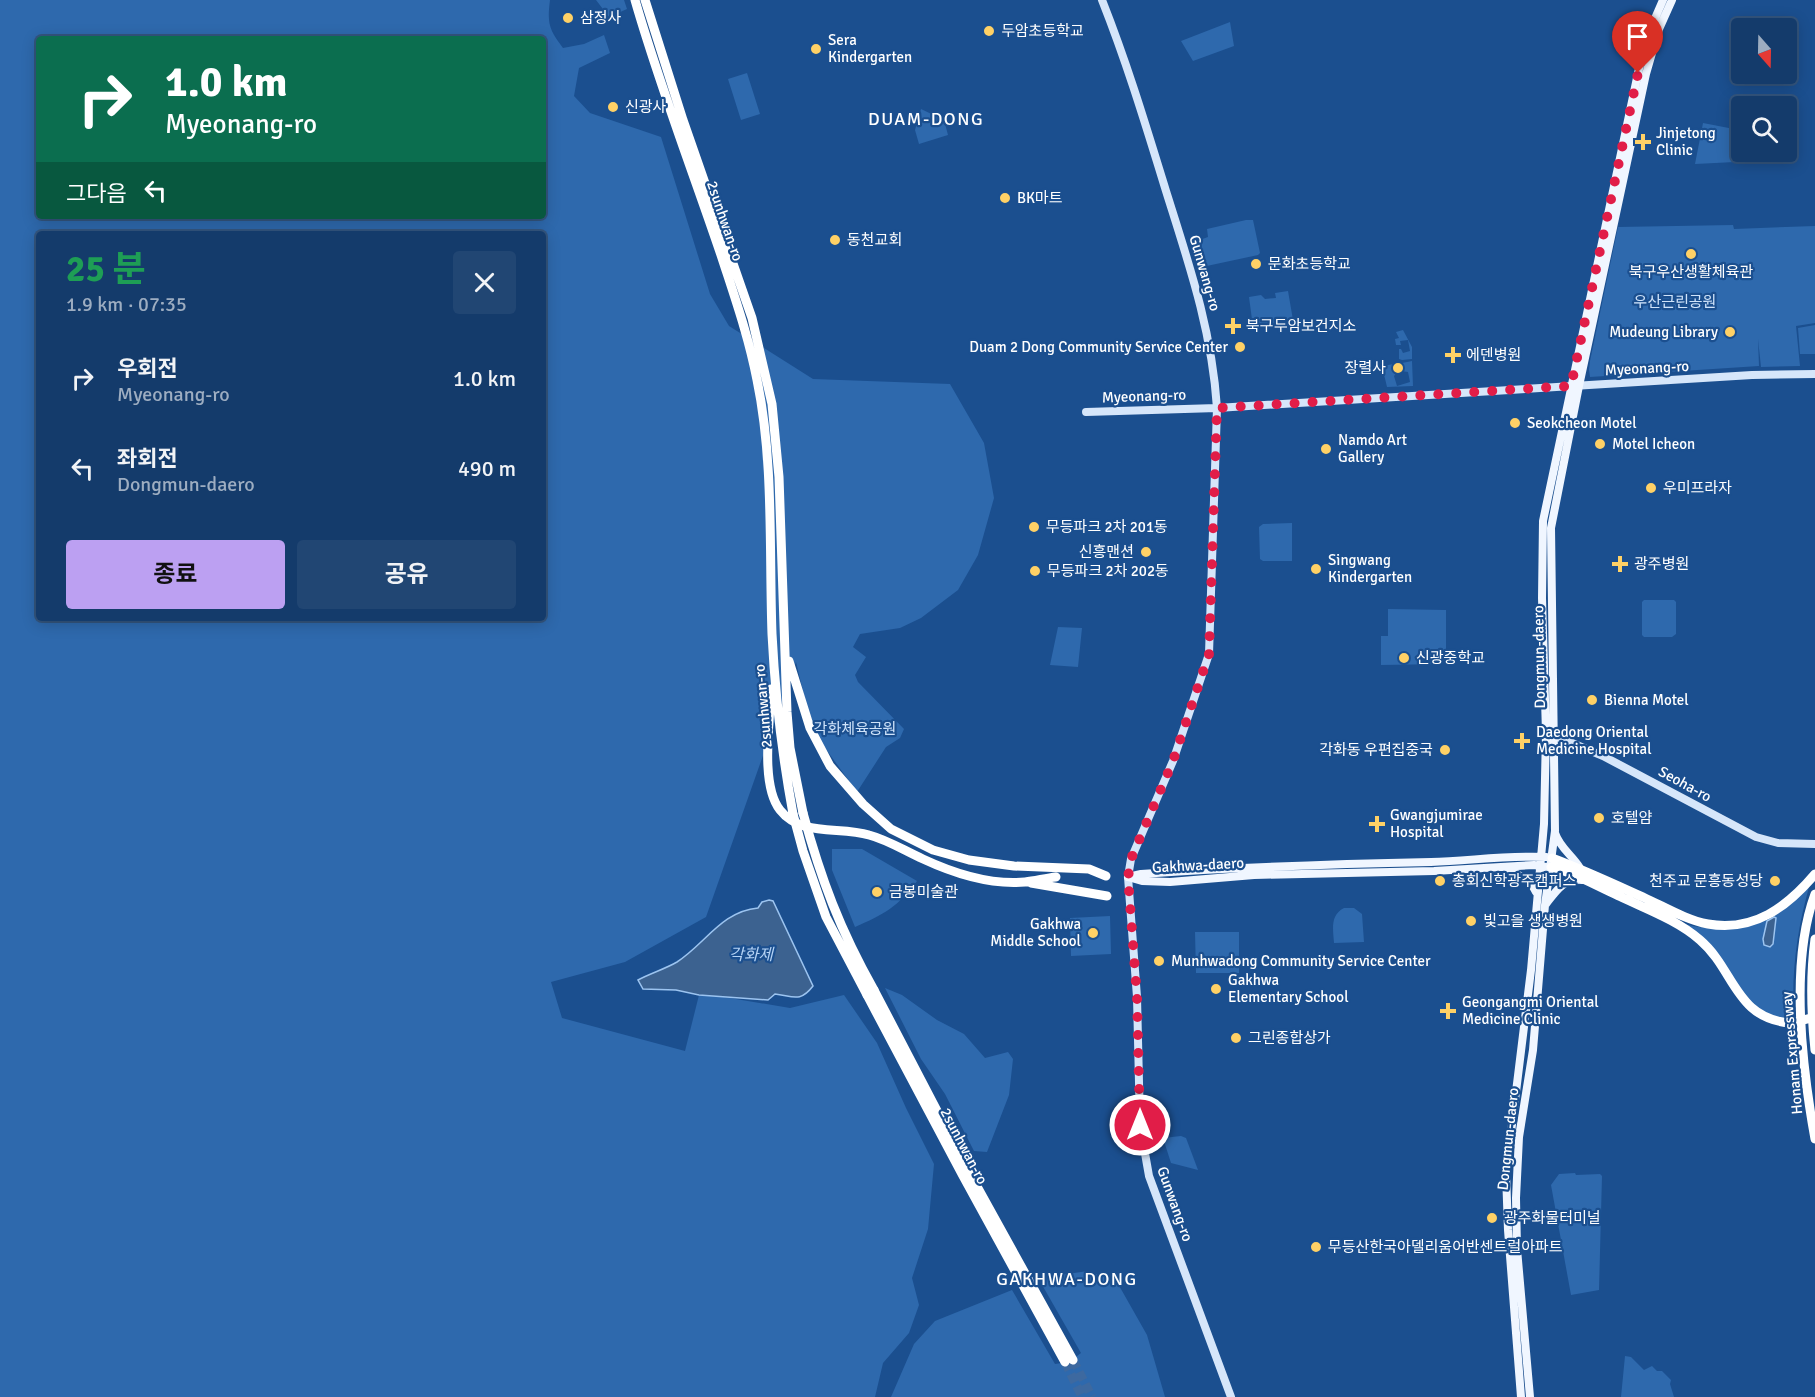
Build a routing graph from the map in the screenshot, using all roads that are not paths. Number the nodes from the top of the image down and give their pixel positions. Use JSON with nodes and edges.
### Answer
{"nodes":[{"id":1,"x":635,"y":0,"type":"edge"},
{"id":2,"x":645,"y":0,"type":"edge"},
{"id":3,"x":1102,"y":0,"type":"edge"},
{"id":4,"x":1663,"y":0,"type":"edge"},
{"id":5,"x":1672,"y":0,"type":"edge"},
{"id":6,"x":645,"y":17,"type":"junction"},
{"id":7,"x":735,"y":284,"type":"junction"},
{"id":8,"x":1815,"y":374,"type":"edge"},
{"id":9,"x":1575,"y":386,"type":"junction"},
{"id":10,"x":1217,"y":408,"type":"junction"},
{"id":11,"x":1086,"y":412,"type":"dead end"},
{"id":12,"x":772,"y":633,"type":"junction"},
{"id":13,"x":786,"y":648,"type":"junction"},
{"id":14,"x":1550,"y":734,"type":"junction"},
{"id":15,"x":798,"y":813,"type":"junction"},
{"id":16,"x":1555,"y":831,"type":"junction"},
{"id":17,"x":1543,"y":839,"type":"junction"},
{"id":18,"x":1815,"y":844,"type":"edge"},
{"id":19,"x":1527,"y":857,"type":"junction"},
{"id":20,"x":1541,"y":862,"type":"junction"},
{"id":21,"x":1551,"y":863,"type":"junction"},
{"id":22,"x":1506,"y":866,"type":"junction"},
{"id":23,"x":1580,"y":868,"type":"junction"},
{"id":24,"x":1815,"y":874,"type":"edge"},
{"id":25,"x":1106,"y":876,"type":"dead end"},
{"id":26,"x":1056,"y":877,"type":"dead end"},
{"id":27,"x":1128,"y":877,"type":"junction"},
{"id":28,"x":1585,"y":880,"type":"junction"},
{"id":29,"x":1023,"y":882,"type":"junction"},
{"id":30,"x":1536,"y":892,"type":"junction"},
{"id":31,"x":1815,"y":894,"type":"edge"},
{"id":32,"x":1107,"y":896,"type":"dead end"},
{"id":33,"x":1545,"y":904,"type":"junction"},
{"id":34,"x":1815,"y":939,"type":"edge"},
{"id":35,"x":1815,"y":1017,"type":"edge"},
{"id":36,"x":1815,"y":1050,"type":"edge"},
{"id":37,"x":1815,"y":1139,"type":"edge"},
{"id":38,"x":1512,"y":1289,"type":"junction"},
{"id":39,"x":1522,"y":1310,"type":"junction"},
{"id":40,"x":1069,"y":1361,"type":"tunnel mouth"},
{"id":41,"x":1232,"y":1397,"type":"edge"},
{"id":42,"x":1521,"y":1397,"type":"edge"},
{"id":43,"x":1530,"y":1397,"type":"edge"}],
"edges":[{"from":1,"to":6,"type":"highway","name":"2sunhwan-ro"},
{"from":2,"to":6,"type":"highway","name":"2sunhwan-ro"},
{"from":3,"to":10,"type":"main road","name":"Gunwang-ro"},
{"from":4,"to":9,"type":"main road","name":"Dongmun-daero"},
{"from":5,"to":9,"type":"main road","name":"Dongmun-daero"},
{"from":6,"to":7,"type":"highway","name":"2sunhwan-ro"},
{"from":7,"to":12,"type":"highway","name":"2sunhwan-ro"},
{"from":7,"to":13,"type":"highway","name":"2sunhwan-ro"},
{"from":8,"to":9,"type":"main road","name":"Myeonang-ro"},
{"from":9,"to":10,"type":"main road","name":"Myeonang-ro"},
{"from":9,"to":14,"type":"main road","name":"Dongmun-daero"},
{"from":10,"to":11,"type":"main road","name":"Myeonang-ro"},
{"from":10,"to":27,"type":"main road","name":"Gunwang-ro"},
{"from":12,"to":15,"type":"highway","name":"2sunhwan-ro"},
{"from":12,"to":29,"type":"highway"},
{"from":13,"to":15,"type":"highway","name":"2sunhwan-ro"},
{"from":13,"to":25,"type":"highway"},
{"from":14,"to":16,"type":"main road","name":"Dongmun-daero"},
{"from":14,"to":17,"type":"main road","name":"Dongmun-daero"},
{"from":14,"to":18,"type":"main road","name":"Seoha-ro"},
{"from":15,"to":40,"type":"highway","name":"2sunhwan-ro","bridge":true},
{"from":16,"to":21,"type":"main road","name":"Dongmun-daero"},
{"from":16,"to":23,"type":"main road"},
{"from":17,"to":19,"type":"main road"},
{"from":17,"to":20,"type":"main road","name":"Dongmun-daero"},
{"from":19,"to":20,"type":"main road","name":"Gakhwa-daero"},
{"from":19,"to":27,"type":"main road","name":"Gakhwa-daero"},
{"from":20,"to":21,"type":"main road","name":"Gakhwa-daero"},
{"from":20,"to":22,"type":"main road","name":"Gakhwa-daero"},
{"from":20,"to":30,"type":"main road","name":"Dongmun-daero"},
{"from":21,"to":23,"type":"highway"},
{"from":21,"to":28,"type":"highway"},
{"from":21,"to":33,"type":"main road","name":"Dongmun-daero"},
{"from":22,"to":27,"type":"main road","name":"Gakhwa-daero"},
{"from":22,"to":30,"type":"main road"},
{"from":23,"to":24,"type":"highway"},
{"from":26,"to":29,"type":"highway"},
{"from":27,"to":41,"type":"main road","name":"Gunwang-ro"},
{"from":28,"to":33,"type":"main road"},
{"from":28,"to":35,"type":"highway","bridge":true},
{"from":29,"to":32,"type":"highway"},
{"from":30,"to":38,"type":"main road","name":"Dongmun-daero"},
{"from":31,"to":37,"type":"highway","name":"Honam Expressway"},
{"from":33,"to":39,"type":"main road","name":"Dongmun-daero"},
{"from":34,"to":36,"type":"highway","name":"Honam Expressway"},
{"from":38,"to":39,"type":"main road"},
{"from":38,"to":42,"type":"main road","name":"Dongmun-daero"},
{"from":39,"to":43,"type":"main road","name":"Dongmun-daero"}]}
